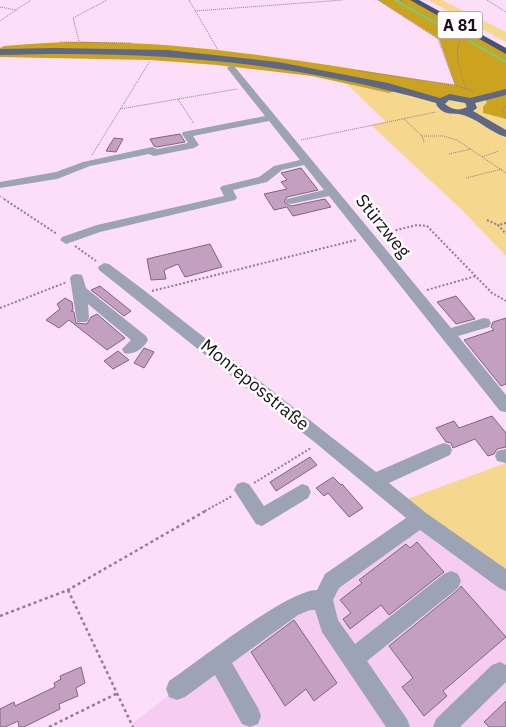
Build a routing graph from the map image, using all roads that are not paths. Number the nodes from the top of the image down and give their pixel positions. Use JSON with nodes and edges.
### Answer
{"nodes":[{"id":1,"x":428,"y":0,"type":"edge"},
{"id":2,"x":413,"y":3,"type":"edge"},
{"id":3,"x":506,"y":42,"type":"edge"},
{"id":4,"x":506,"y":51,"type":"edge"},
{"id":5,"x":0,"y":52,"type":"edge"},
{"id":6,"x":231,"y":68,"type":"dead end"},
{"id":7,"x":506,"y":92,"type":"edge"},
{"id":8,"x":441,"y":101,"type":"junction"},
{"id":9,"x":468,"y":106,"type":"junction"},
{"id":10,"x":272,"y":118,"type":"junction"},
{"id":11,"x":506,"y":134,"type":"edge"},
{"id":12,"x":308,"y":161,"type":"junction"},
{"id":13,"x":0,"y":185,"type":"edge"},
{"id":14,"x":333,"y":192,"type":"junction"},
{"id":15,"x":291,"y":202,"type":"dead end"},
{"id":16,"x":66,"y":240,"type":"road end"},
{"id":17,"x":104,"y":267,"type":"road end"},
{"id":18,"x":82,"y":318,"type":"dead end"},
{"id":19,"x":484,"y":323,"type":"dead end"},
{"id":20,"x":448,"y":334,"type":"junction"},
{"id":21,"x":129,"y":349,"type":"dead end"},
{"id":22,"x":506,"y":406,"type":"edge"},
{"id":23,"x":444,"y":450,"type":"dead end"},
{"id":24,"x":374,"y":481,"type":"junction"},
{"id":25,"x":243,"y":490,"type":"road end"},
{"id":26,"x":302,"y":492,"type":"dead end"},
{"id":27,"x":420,"y":519,"type":"junction"},
{"id":28,"x":451,"y":581,"type":"dead end"},
{"id":29,"x":506,"y":581,"type":"edge"},
{"id":30,"x":323,"y":600,"type":"junction"},
{"id":31,"x":353,"y":659,"type":"junction"},
{"id":32,"x":218,"y":660,"type":"junction"},
{"id":33,"x":500,"y":673,"type":"dead end"},
{"id":34,"x":177,"y":689,"type":"dead end"},
{"id":35,"x":250,"y":716,"type":"dead end"},
{"id":36,"x":399,"y":727,"type":"edge"},
{"id":37,"x":444,"y":727,"type":"edge"}],
"edges":[{"from":1,"to":3,"type":"highway","number":"A 81"},
{"from":2,"to":4,"type":"highway","number":"A 81"},
{"from":5,"to":8,"type":"main road"},
{"from":6,"to":10,"type":"street","name":"Stürzweg"},
{"from":7,"to":9,"type":"main road"},
{"from":8,"to":9,"type":"main road"},
{"from":8,"to":9,"type":"main road"},
{"from":9,"to":11,"type":"main road"},
{"from":10,"to":12,"type":"street","name":"Stürzweg"},
{"from":10,"to":13,"type":"street"},
{"from":12,"to":14,"type":"street","name":"Stürzweg"},
{"from":12,"to":16,"type":"street"},
{"from":14,"to":15,"type":"street"},
{"from":14,"to":20,"type":"street","name":"Stürzweg"},
{"from":17,"to":24,"type":"street","name":"Monreposstraße"},
{"from":18,"to":21,"type":"street"},
{"from":19,"to":20,"type":"street"},
{"from":20,"to":22,"type":"street","name":"Stürzweg"},
{"from":23,"to":24,"type":"street"},
{"from":24,"to":27,"type":"street","name":"Monreposstraße"},
{"from":25,"to":26,"type":"street"},
{"from":27,"to":29,"type":"street","name":"Monreposstraße"},
{"from":27,"to":30,"type":"street"},
{"from":28,"to":31,"type":"street"},
{"from":30,"to":31,"type":"street"},
{"from":30,"to":32,"type":"street"},
{"from":31,"to":36,"type":"street"},
{"from":32,"to":34,"type":"street"},
{"from":32,"to":35,"type":"street"},
{"from":33,"to":37,"type":"street"}]}
